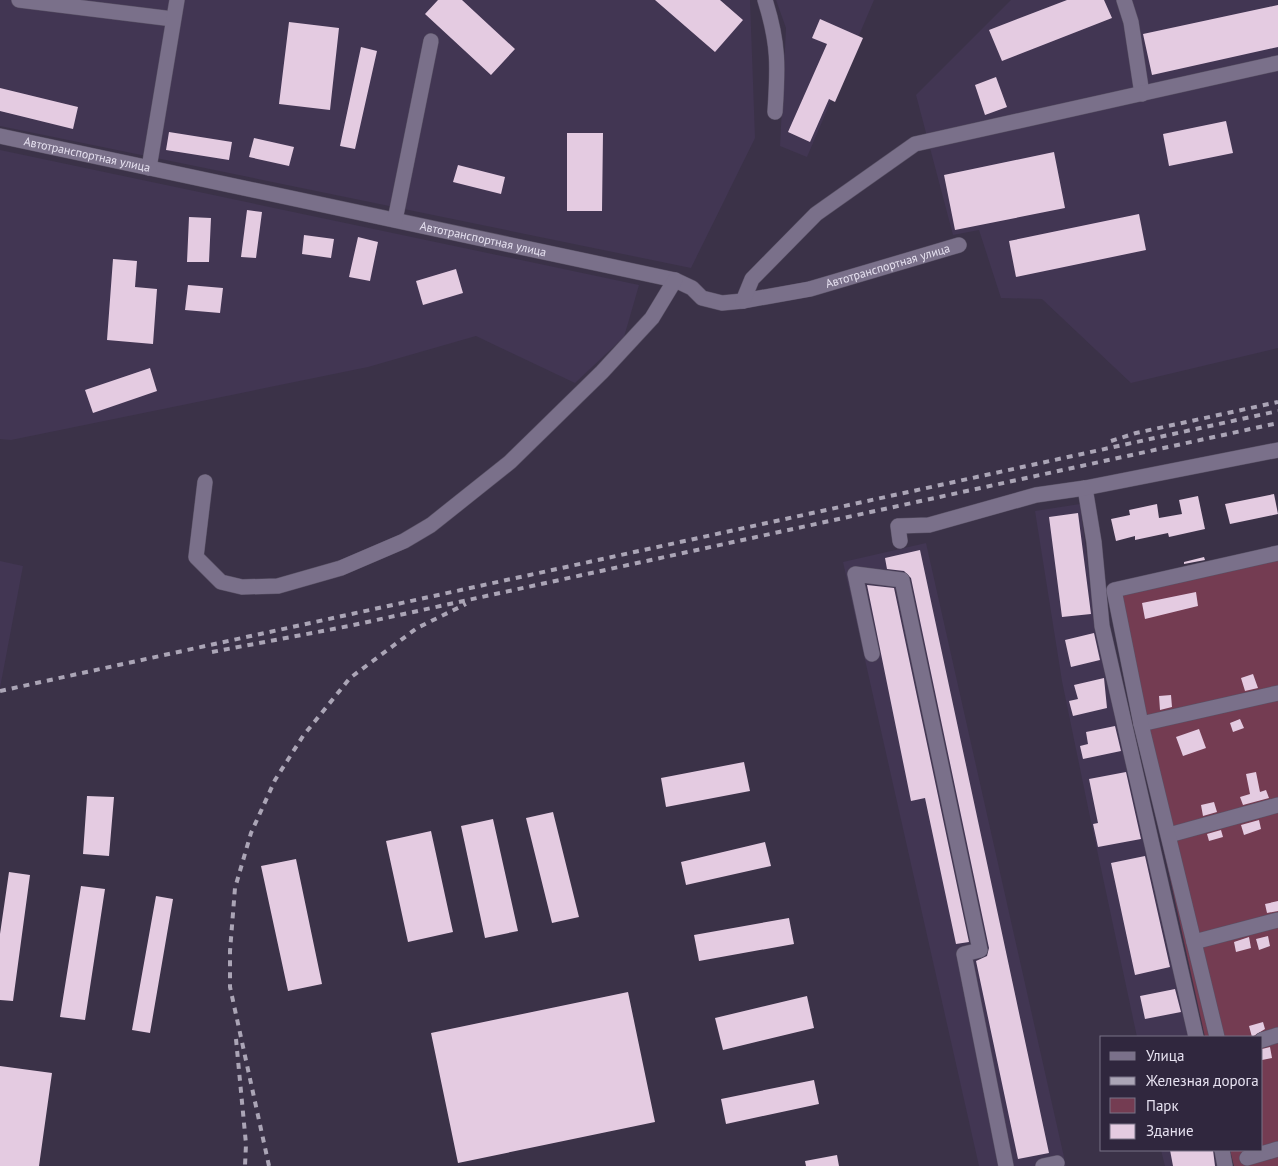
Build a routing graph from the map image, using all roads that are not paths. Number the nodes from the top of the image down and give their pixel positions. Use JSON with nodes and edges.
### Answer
{"nodes":[{"id":1,"x":18,"y":0,"type":"edge"},
{"id":2,"x":177,"y":0,"type":"edge"},
{"id":3,"x":765,"y":0,"type":"edge"},
{"id":4,"x":1124,"y":0,"type":"edge"},
{"id":5,"x":174,"y":19,"type":"junction"},
{"id":6,"x":431,"y":41,"type":"dead end"},
{"id":7,"x":1278,"y":63,"type":"edge"},
{"id":8,"x":1142,"y":94,"type":"junction"},
{"id":9,"x":775,"y":112,"type":"dead end"},
{"id":10,"x":0,"y":136,"type":"edge"},
{"id":11,"x":150,"y":168,"type":"junction"},
{"id":12,"x":395,"y":220,"type":"junction"},
{"id":13,"x":959,"y":245,"type":"dead end"},
{"id":14,"x":675,"y":280,"type":"junction"},
{"id":15,"x":743,"y":301,"type":"junction"},
{"id":16,"x":1278,"y":450,"type":"edge"},
{"id":17,"x":205,"y":482,"type":"dead end"},
{"id":18,"x":1085,"y":488,"type":"junction"},
{"id":19,"x":900,"y":541,"type":"dead end"},
{"id":20,"x":1278,"y":553,"type":"edge"},
{"id":21,"x":872,"y":654,"type":"dead end"},
{"id":22,"x":1278,"y":693,"type":"edge"},
{"id":23,"x":1141,"y":724,"type":"junction"},
{"id":24,"x":1278,"y":804,"type":"edge"},
{"id":25,"x":1169,"y":835,"type":"junction"},
{"id":26,"x":1278,"y":920,"type":"edge"},
{"id":27,"x":1194,"y":942,"type":"junction"},
{"id":28,"x":1196,"y":1036,"type":"edge"},
{"id":29,"x":1217,"y":1036,"type":"edge"},
{"id":30,"x":1278,"y":1036,"type":"edge"},
{"id":31,"x":1263,"y":1040,"type":"edge"},
{"id":32,"x":1278,"y":1149,"type":"edge"},
{"id":33,"x":1222,"y":1151,"type":"edge"},
{"id":34,"x":1247,"y":1158,"type":"edge"},
{"id":35,"x":1006,"y":1166,"type":"edge"},
{"id":36,"x":1225,"y":1166,"type":"edge"}],
"edges":[{"from":1,"to":5,"type":"street"},
{"from":2,"to":5,"type":"street"},
{"from":3,"to":9,"type":"street"},
{"from":4,"to":8,"type":"street"},
{"from":5,"to":11,"type":"street"},
{"from":6,"to":12,"type":"street"},
{"from":7,"to":8,"type":"street"},
{"from":8,"to":15,"type":"street"},
{"from":10,"to":11,"type":"street","name":"Автотранспортная улица"},
{"from":11,"to":12,"type":"street","name":"Автотранспортная улица"},
{"from":12,"to":14,"type":"street","name":"Автотранспортная улица"},
{"from":13,"to":15,"type":"street","name":"Автотранспортная улица"},
{"from":14,"to":15,"type":"street","name":"Автотранспортная улица"},
{"from":14,"to":17,"type":"street"},
{"from":16,"to":18,"type":"street"},
{"from":18,"to":19,"type":"street"},
{"from":18,"to":28,"type":"street"},
{"from":20,"to":23,"type":"street"},
{"from":21,"to":35,"type":"street"},
{"from":22,"to":23,"type":"street"},
{"from":23,"to":25,"type":"street"},
{"from":24,"to":25,"type":"street"},
{"from":25,"to":27,"type":"street"},
{"from":26,"to":27,"type":"street"},
{"from":27,"to":29,"type":"street"},
{"from":30,"to":31,"type":"street"},
{"from":32,"to":34,"type":"street"},
{"from":33,"to":36,"type":"street"}]}
